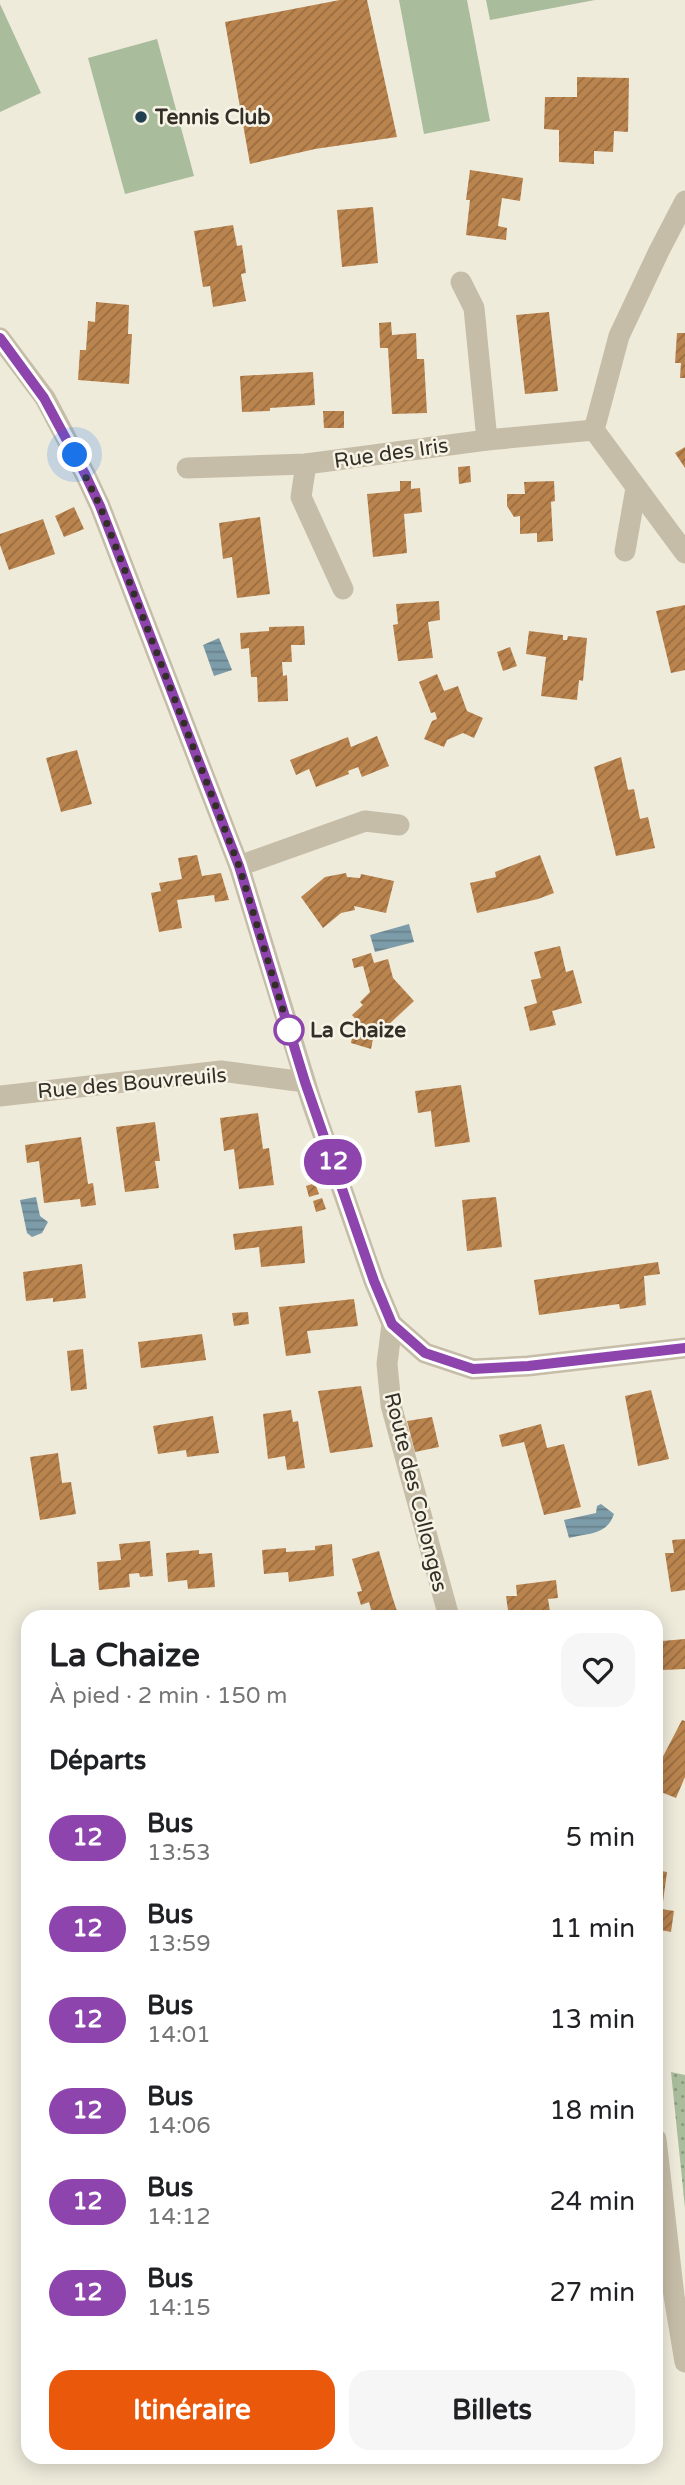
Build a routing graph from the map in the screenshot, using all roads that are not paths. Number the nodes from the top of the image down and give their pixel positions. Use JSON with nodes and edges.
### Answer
{"nodes":[{"id":1,"x":685,"y":201,"type":"edge"},
{"id":2,"x":461,"y":282,"type":"dead end"},
{"id":3,"x":0,"y":338,"type":"edge"},
{"id":4,"x":594,"y":430,"type":"junction"},
{"id":5,"x":487,"y":440,"type":"junction"},
{"id":6,"x":306,"y":464,"type":"junction"},
{"id":7,"x":187,"y":468,"type":"dead end"},
{"id":8,"x":636,"y":488,"type":"junction"},
{"id":9,"x":625,"y":551,"type":"dead end"},
{"id":10,"x":685,"y":553,"type":"edge"},
{"id":11,"x":343,"y":589,"type":"dead end"},
{"id":12,"x":399,"y":825,"type":"dead end"},
{"id":13,"x":239,"y":866,"type":"junction"},
{"id":14,"x":305,"y":1082,"type":"junction"},
{"id":15,"x":0,"y":1096,"type":"edge"},
{"id":16,"x":392,"y":1324,"type":"junction"},
{"id":17,"x":685,"y":1348,"type":"edge"},
{"id":18,"x":447,"y":1610,"type":"edge"},
{"id":19,"x":663,"y":2200,"type":"edge"},
{"id":20,"x":685,"y":2362,"type":"edge"}],
"edges":[{"from":1,"to":4,"type":"street"},
{"from":2,"to":5,"type":"street"},
{"from":3,"to":13,"type":"street"},
{"from":4,"to":5,"type":"street","name":"Rue des Iris"},
{"from":4,"to":8,"type":"street"},
{"from":5,"to":6,"type":"street","name":"Rue des Iris"},
{"from":6,"to":7,"type":"street","name":"Rue des Iris"},
{"from":6,"to":11,"type":"street"},
{"from":8,"to":9,"type":"street"},
{"from":8,"to":10,"type":"street"},
{"from":12,"to":13,"type":"street"},
{"from":13,"to":14,"type":"street"},
{"from":14,"to":15,"type":"street","name":"Rue des Bouvreuils"},
{"from":14,"to":16,"type":"street"},
{"from":16,"to":17,"type":"street"},
{"from":16,"to":18,"type":"street","name":"Route des Collonges"},
{"from":19,"to":20,"type":"street"}]}
